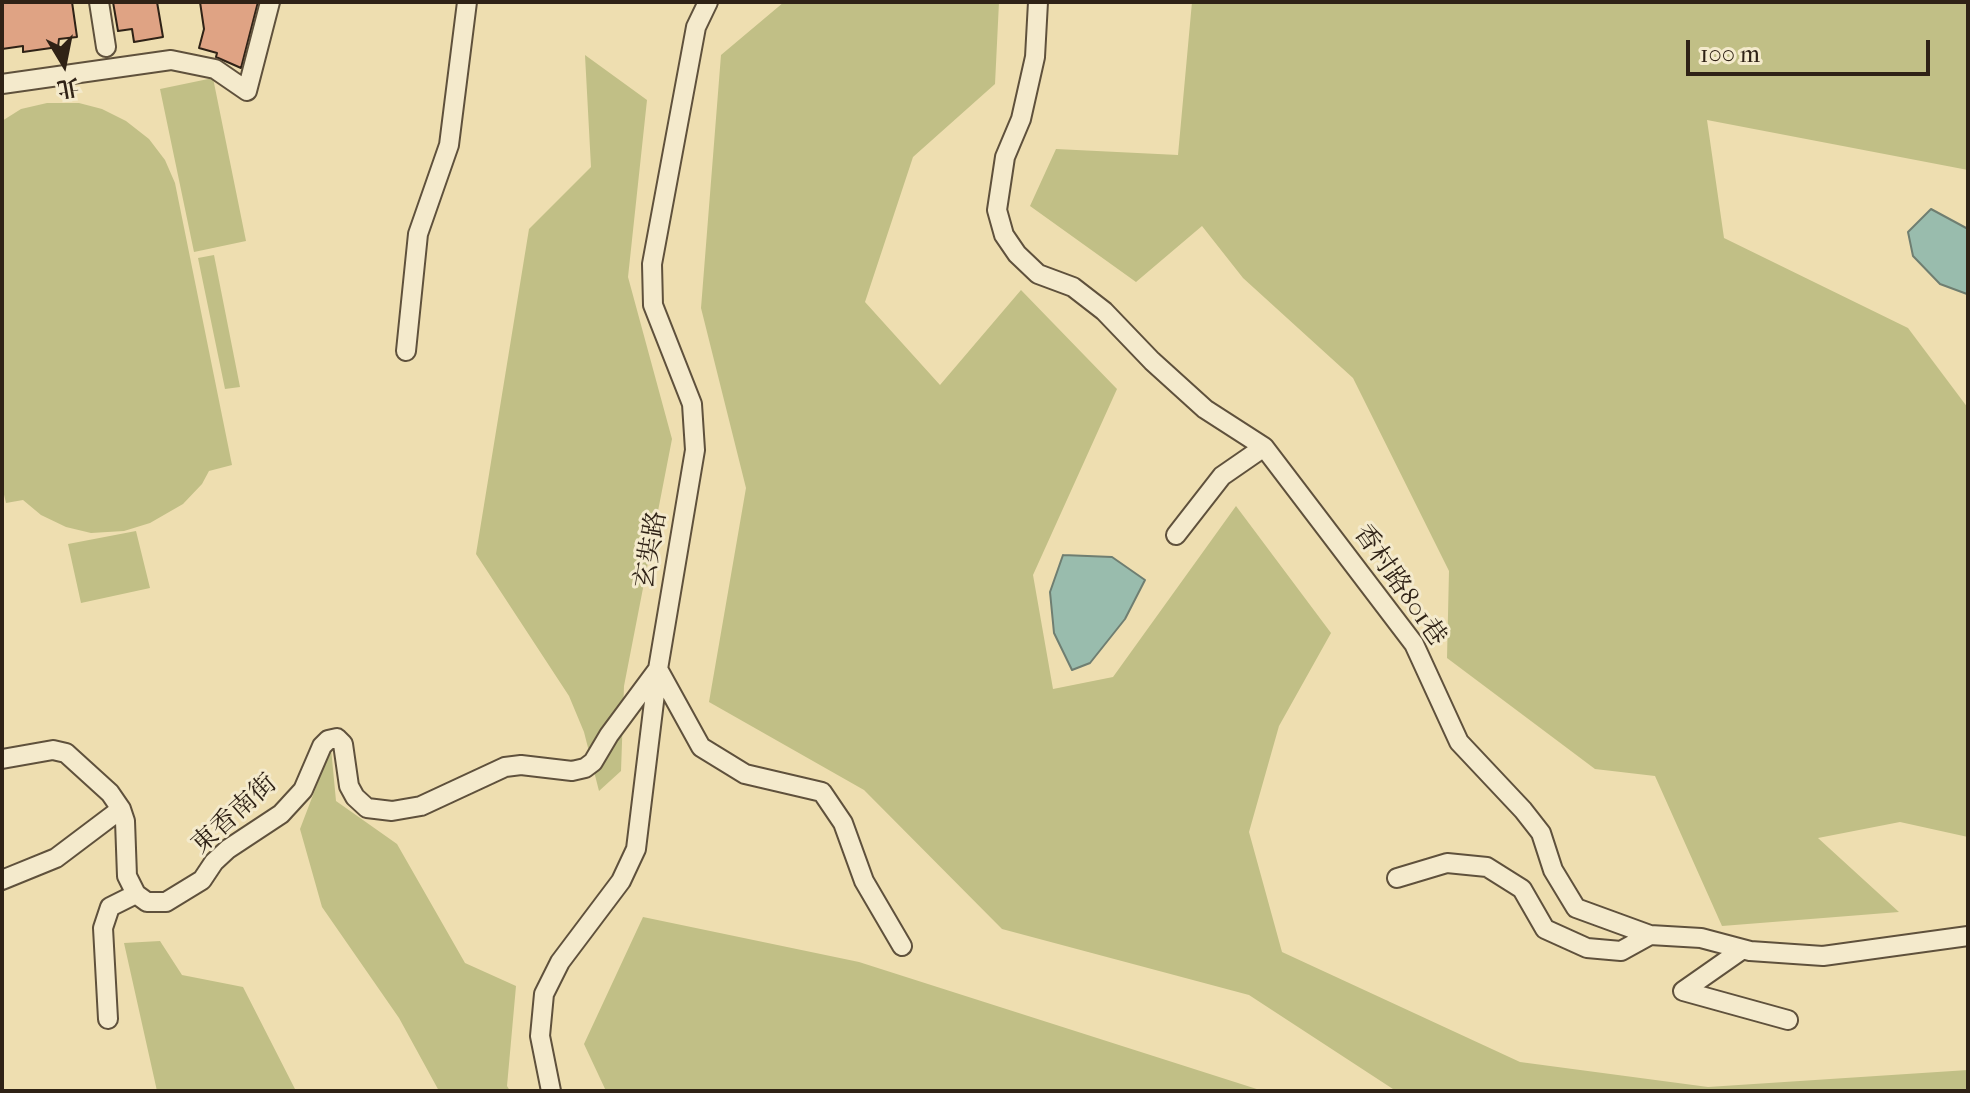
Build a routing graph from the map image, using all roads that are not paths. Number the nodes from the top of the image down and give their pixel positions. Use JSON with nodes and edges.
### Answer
{"nodes":[{"id":1,"x":99,"y":2,"type":"edge"},
{"id":2,"x":270,"y":2,"type":"edge"},
{"id":3,"x":467,"y":2,"type":"edge"},
{"id":4,"x":708,"y":2,"type":"edge"},
{"id":5,"x":1038,"y":2,"type":"edge"},
{"id":6,"x":106,"y":47,"type":"dead end"},
{"id":7,"x":2,"y":84,"type":"edge"},
{"id":8,"x":406,"y":351,"type":"dead end"},
{"id":9,"x":1264,"y":447,"type":"junction"},
{"id":10,"x":1176,"y":535,"type":"dead end"},
{"id":11,"x":658,"y":669,"type":"junction"},
{"id":12,"x":2,"y":759,"type":"edge"},
{"id":13,"x":121,"y":809,"type":"junction"},
{"id":14,"x":1397,"y":878,"type":"dead end"},
{"id":15,"x":2,"y":880,"type":"edge"},
{"id":16,"x":136,"y":894,"type":"junction"},
{"id":17,"x":1650,"y":935,"type":"junction"},
{"id":18,"x":1968,"y":936,"type":"edge"},
{"id":19,"x":902,"y":946,"type":"dead end"},
{"id":20,"x":1743,"y":949,"type":"junction"},
{"id":21,"x":108,"y":1019,"type":"dead end"},
{"id":22,"x":1788,"y":1020,"type":"dead end"},
{"id":23,"x":551,"y":1091,"type":"edge"}],
"edges":[{"from":1,"to":6,"type":"street"},
{"from":2,"to":7,"type":"street"},
{"from":3,"to":8,"type":"street"},
{"from":4,"to":11,"type":"street","name":"玄奘路"},
{"from":5,"to":9,"type":"street","name":"香村路801巷"},
{"from":9,"to":10,"type":"street"},
{"from":9,"to":17,"type":"street","name":"香村路801巷"},
{"from":11,"to":16,"type":"street","name":"東香南街"},
{"from":11,"to":19,"type":"street"},
{"from":11,"to":23,"type":"street","name":"玄奘路"},
{"from":12,"to":13,"type":"street"},
{"from":13,"to":15,"type":"street"},
{"from":13,"to":16,"type":"street"},
{"from":14,"to":17,"type":"street"},
{"from":16,"to":21,"type":"street"},
{"from":17,"to":20,"type":"street","name":"香村路801巷"},
{"from":18,"to":20,"type":"street","name":"香村路801巷"},
{"from":20,"to":22,"type":"street"}]}
